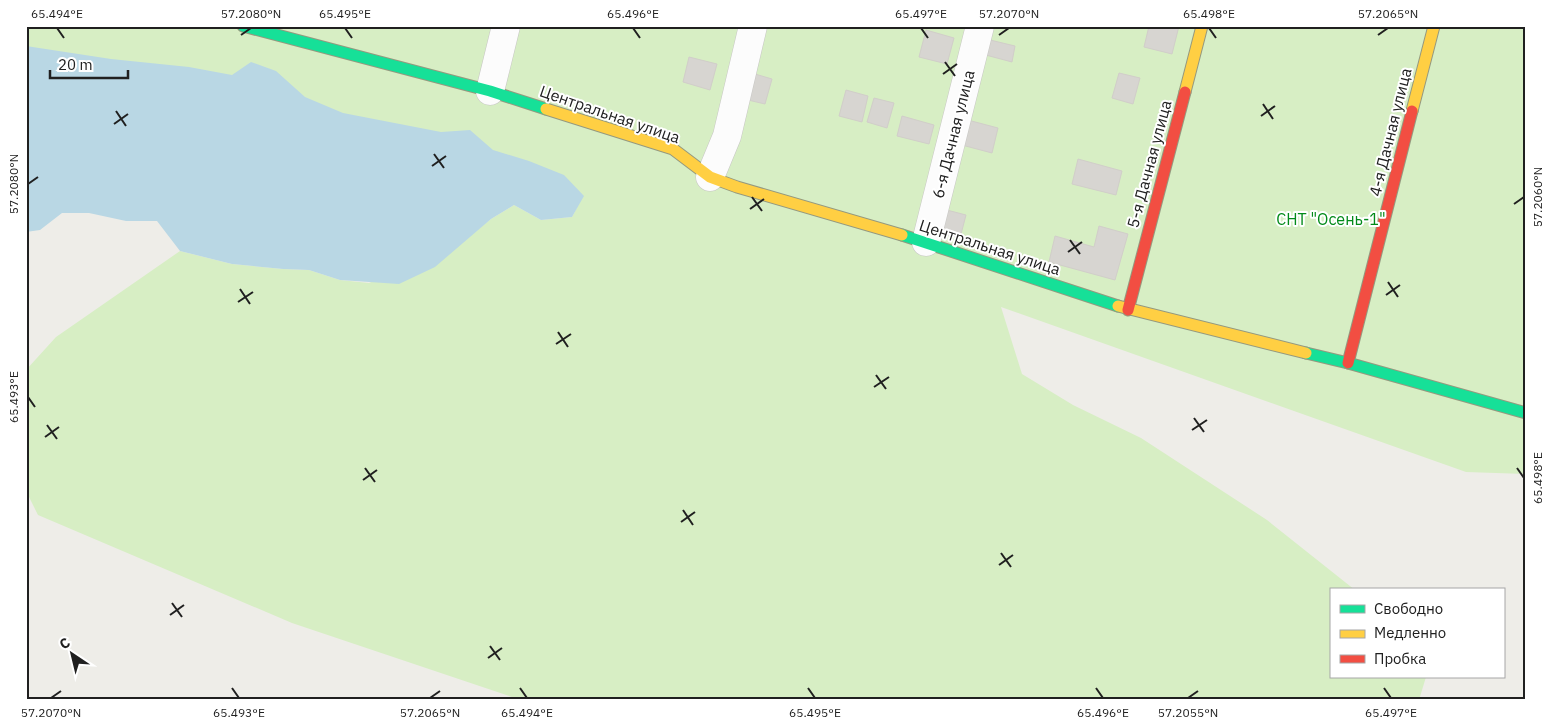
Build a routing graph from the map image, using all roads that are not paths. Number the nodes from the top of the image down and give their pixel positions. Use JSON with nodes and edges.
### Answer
{"nodes":[{"id":1,"x":243,"y":26,"type":"edge"},
{"id":2,"x":506,"y":26,"type":"edge"},
{"id":3,"x":752,"y":26,"type":"edge"},
{"id":4,"x":980,"y":26,"type":"edge"},
{"id":5,"x":1202,"y":26,"type":"edge"},
{"id":6,"x":1434,"y":26,"type":"edge"},
{"id":7,"x":284,"y":32,"type":"edge"},
{"id":8,"x":490,"y":91,"type":"junction"},
{"id":9,"x":710,"y":177,"type":"junction"},
{"id":10,"x":926,"y":242,"type":"junction"},
{"id":11,"x":1128,"y":310,"type":"junction"},
{"id":12,"x":1348,"y":363,"type":"junction"},
{"id":13,"x":1526,"y":413,"type":"edge"}],
"edges":[{"from":1,"to":7,"type":"street","name":"Центральная улица"},
{"from":2,"to":8,"type":"street"},
{"from":3,"to":9,"type":"street"},
{"from":4,"to":10,"type":"street","name":"6-я Дачная улица"},
{"from":5,"to":11,"type":"street","name":"5-я Дачная улица"},
{"from":6,"to":12,"type":"street","name":"4-я Дачная улица"},
{"from":7,"to":8,"type":"street","name":"Центральная улица"},
{"from":8,"to":9,"type":"street","name":"Центральная улица"},
{"from":9,"to":10,"type":"street","name":"Центральная улица"},
{"from":10,"to":11,"type":"street","name":"Центральная улица"},
{"from":11,"to":12,"type":"street","name":"Центральная улица"},
{"from":12,"to":13,"type":"street","name":"Центральная улица"}]}
